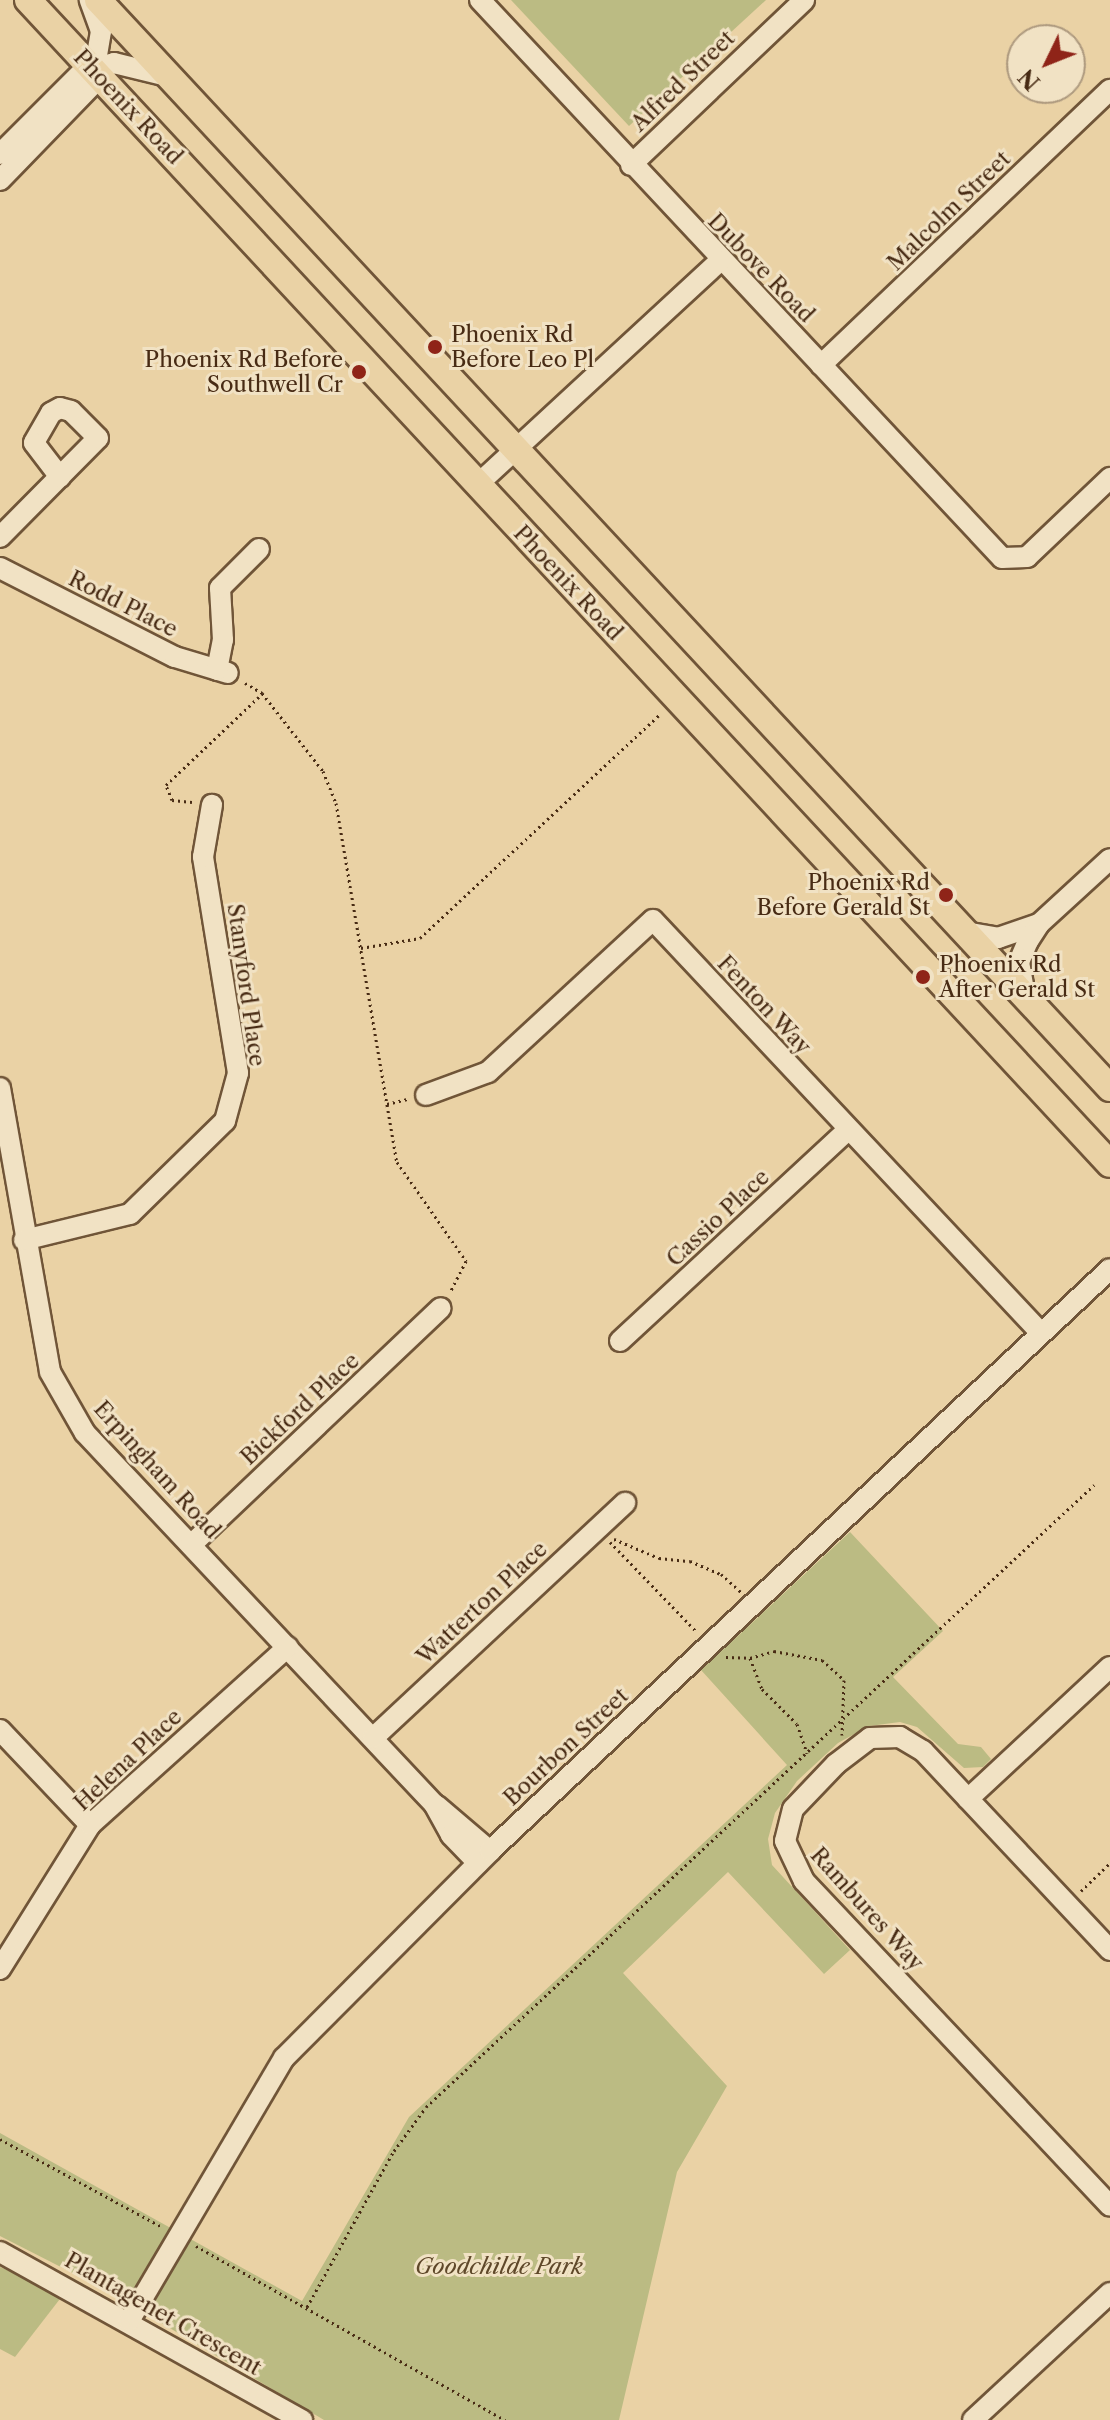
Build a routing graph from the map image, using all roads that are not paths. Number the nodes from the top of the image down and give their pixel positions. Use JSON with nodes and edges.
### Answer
{"nodes":[{"id":1,"x":28,"y":0,"type":"edge"},
{"id":2,"x":90,"y":0,"type":"edge"},
{"id":3,"x":98,"y":0,"type":"edge"},
{"id":4,"x":480,"y":0,"type":"edge"},
{"id":5,"x":804,"y":0,"type":"edge"},
{"id":6,"x":93,"y":69,"type":"junction"},
{"id":7,"x":167,"y":76,"type":"junction"},
{"id":8,"x":1110,"y":90,"type":"edge"},
{"id":9,"x":0,"y":154,"type":"edge"},
{"id":10,"x":631,"y":165,"type":"junction"},
{"id":11,"x":0,"y":180,"type":"edge"},
{"id":12,"x":720,"y":261,"type":"junction"},
{"id":13,"x":821,"y":365,"type":"junction"},
{"id":14,"x":515,"y":449,"type":"junction"},
{"id":15,"x":60,"y":477,"type":"dead end"},
{"id":16,"x":1110,"y":478,"type":"edge"},
{"id":17,"x":477,"y":485,"type":"junction"},
{"id":18,"x":0,"y":537,"type":"edge"},
{"id":19,"x":259,"y":549,"type":"dead end"},
{"id":20,"x":0,"y":568,"type":"edge"},
{"id":21,"x":212,"y":805,"type":"road end"},
{"id":22,"x":1110,"y":859,"type":"edge"},
{"id":23,"x":1039,"y":924,"type":"junction"},
{"id":24,"x":965,"y":932,"type":"junction"},
{"id":25,"x":1025,"y":996,"type":"junction"},
{"id":26,"x":0,"y":1088,"type":"edge"},
{"id":27,"x":1110,"y":1088,"type":"edge"},
{"id":28,"x":426,"y":1095,"type":"dead end"},
{"id":29,"x":848,"y":1130,"type":"junction"},
{"id":30,"x":1110,"y":1164,"type":"edge"},
{"id":31,"x":8,"y":1195,"type":"edge"},
{"id":32,"x":24,"y":1240,"type":"junction"},
{"id":33,"x":1110,"y":1269,"type":"edge"},
{"id":34,"x":441,"y":1308,"type":"road end"},
{"id":35,"x":1040,"y":1332,"type":"junction"},
{"id":36,"x":620,"y":1341,"type":"dead end"},
{"id":37,"x":625,"y":1503,"type":"dead end"},
{"id":38,"x":191,"y":1545,"type":"junction"},
{"id":39,"x":288,"y":1647,"type":"junction"},
{"id":40,"x":1110,"y":1667,"type":"edge"},
{"id":41,"x":0,"y":1730,"type":"edge"},
{"id":42,"x":373,"y":1738,"type":"junction"},
{"id":43,"x":968,"y":1799,"type":"junction"},
{"id":44,"x":90,"y":1825,"type":"junction"},
{"id":45,"x":484,"y":1857,"type":"junction"},
{"id":46,"x":7,"y":1943,"type":"edge"},
{"id":47,"x":1110,"y":1950,"type":"edge"},
{"id":48,"x":0,"y":1969,"type":"edge"},
{"id":49,"x":1110,"y":2206,"type":"edge"},
{"id":50,"x":0,"y":2252,"type":"edge"},
{"id":51,"x":1110,"y":2293,"type":"edge"},
{"id":52,"x":129,"y":2321,"type":"junction"},
{"id":53,"x":281,"y":2415,"type":"edge"},
{"id":54,"x":302,"y":2420,"type":"edge"},
{"id":55,"x":973,"y":2420,"type":"edge"}],
"edges":[{"from":1,"to":6,"type":"main road","name":"Phoenix Road"},
{"from":2,"to":6,"type":"street"},
{"from":3,"to":7,"type":"main road"},
{"from":4,"to":10,"type":"street","name":"Dubove Road"},
{"from":5,"to":10,"type":"street","name":"Alfred Street"},
{"from":6,"to":7,"type":"street"},
{"from":6,"to":9,"type":"street"},
{"from":6,"to":11,"type":"street"},
{"from":6,"to":17,"type":"main road","name":"Phoenix Road"},
{"from":7,"to":14,"type":"main road"},
{"from":8,"to":13,"type":"street","name":"Malcolm Street"},
{"from":10,"to":12,"type":"street","name":"Dubove Road"},
{"from":12,"to":13,"type":"street","name":"Dubove Road"},
{"from":12,"to":14,"type":"street"},
{"from":13,"to":16,"type":"street","name":"Dubove Road"},
{"from":14,"to":17,"type":"street"},
{"from":14,"to":24,"type":"main road"},
{"from":15,"to":18,"type":"street"},
{"from":17,"to":30,"type":"main road","name":"Phoenix Road"},
{"from":19,"to":20,"type":"street","name":"Rodd Place"},
{"from":21,"to":32,"type":"street","name":"Stanyford Place"},
{"from":22,"to":23,"type":"street"},
{"from":23,"to":24,"type":"street"},
{"from":23,"to":25,"type":"street"},
{"from":24,"to":25,"type":"main road"},
{"from":25,"to":27,"type":"main road"},
{"from":26,"to":31,"type":"street","name":"Erpingham Road"},
{"from":28,"to":29,"type":"street","name":"Fenton Way"},
{"from":29,"to":35,"type":"street","name":"Fenton Way"},
{"from":29,"to":36,"type":"street","name":"Cassio Place"},
{"from":31,"to":32,"type":"street","name":"Erpingham Road"},
{"from":32,"to":38,"type":"street","name":"Erpingham Road"},
{"from":33,"to":35,"type":"street","name":"Bourbon Street"},
{"from":34,"to":38,"type":"street","name":"Bickford Place"},
{"from":35,"to":45,"type":"street","name":"Bourbon Street"},
{"from":37,"to":42,"type":"street","name":"Watterton Place"},
{"from":38,"to":39,"type":"street","name":"Erpingham Road"},
{"from":39,"to":42,"type":"street","name":"Erpingham Road"},
{"from":39,"to":44,"type":"street","name":"Helena Place"},
{"from":40,"to":43,"type":"street"},
{"from":41,"to":44,"type":"street"},
{"from":42,"to":45,"type":"street","name":"Erpingham Road"},
{"from":43,"to":47,"type":"street","name":"Rambures Way"},
{"from":43,"to":49,"type":"street","name":"Rambures Way"},
{"from":44,"to":46,"type":"street","name":"Helena Place"},
{"from":45,"to":52,"type":"street","name":"Bourbon Street"},
{"from":46,"to":48,"type":"street","name":"Helena Place"},
{"from":50,"to":52,"type":"street","name":"Plantagenet Crescent"},
{"from":51,"to":55,"type":"street"},
{"from":52,"to":53,"type":"street","name":"Plantagenet Crescent"},
{"from":53,"to":54,"type":"street","name":"Plantagenet Crescent"}]}
